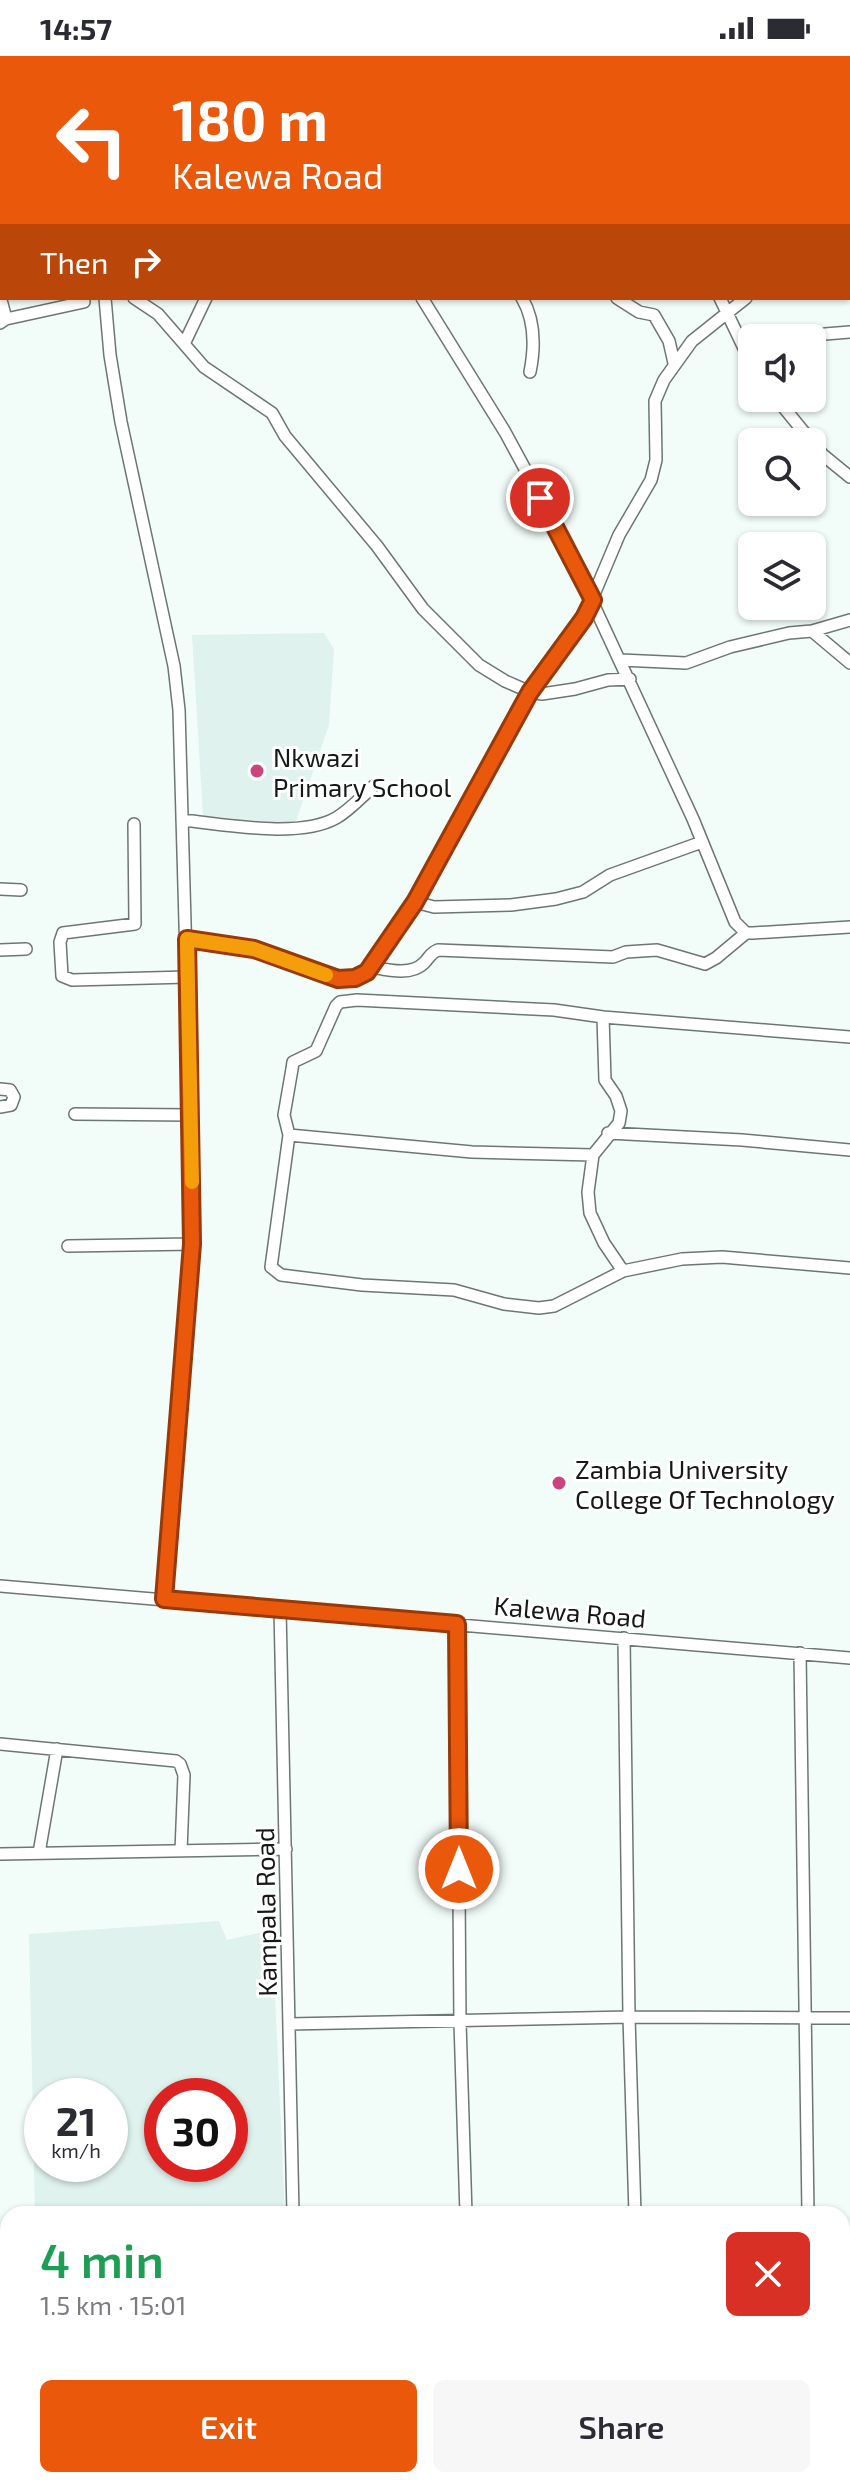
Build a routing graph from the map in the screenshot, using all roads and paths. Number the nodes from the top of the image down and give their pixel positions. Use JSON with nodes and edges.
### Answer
{"nodes":[{"id":1,"x":0,"y":300,"type":"edge"},
{"id":2,"x":105,"y":300,"type":"edge"},
{"id":3,"x":137,"y":300,"type":"edge"},
{"id":4,"x":205,"y":300,"type":"edge"},
{"id":5,"x":423,"y":300,"type":"edge"},
{"id":6,"x":523,"y":300,"type":"edge"},
{"id":7,"x":620,"y":300,"type":"edge"},
{"id":8,"x":721,"y":300,"type":"edge"},
{"id":9,"x":744,"y":300,"type":"edge"},
{"id":10,"x":84,"y":302,"type":"dead end"},
{"id":11,"x":726,"y":316,"type":"junction"},
{"id":12,"x":3,"y":321,"type":"edge"},
{"id":13,"x":850,"y":332,"type":"edge"},
{"id":14,"x":826,"y":334,"type":"edge"},
{"id":15,"x":738,"y":336,"type":"edge"},
{"id":16,"x":185,"y":342,"type":"junction"},
{"id":17,"x":674,"y":363,"type":"junction"},
{"id":18,"x":530,"y":372,"type":"dead end"},
{"id":19,"x":787,"y":412,"type":"edge"},
{"id":20,"x":801,"y":428,"type":"edge"},
{"id":21,"x":826,"y":457,"type":"edge"},
{"id":22,"x":850,"y":477,"type":"edge"},
{"id":23,"x":593,"y":600,"type":"junction"},
{"id":24,"x":850,"y":620,"type":"edge"},
{"id":25,"x":812,"y":631,"type":"junction"},
{"id":26,"x":621,"y":660,"type":"junction"},
{"id":27,"x":850,"y":663,"type":"edge"},
{"id":28,"x":630,"y":679,"type":"junction"},
{"id":29,"x":530,"y":692,"type":"junction"},
{"id":30,"x":374,"y":786,"type":"dead end"},
{"id":31,"x":182,"y":820,"type":"junction"},
{"id":32,"x":134,"y":824,"type":"dead end"},
{"id":33,"x":702,"y":842,"type":"junction"},
{"id":34,"x":0,"y":889,"type":"edge"},
{"id":35,"x":21,"y":890,"type":"dead end"},
{"id":36,"x":415,"y":902,"type":"junction"},
{"id":37,"x":850,"y":927,"type":"edge"},
{"id":38,"x":746,"y":933,"type":"junction"},
{"id":39,"x":187,"y":939,"type":"junction"},
{"id":40,"x":26,"y":949,"type":"dead end"},
{"id":41,"x":0,"y":950,"type":"edge"},
{"id":42,"x":372,"y":967,"type":"junction"},
{"id":43,"x":188,"y":977,"type":"junction"},
{"id":44,"x":603,"y":1017,"type":"junction"},
{"id":45,"x":850,"y":1037,"type":"edge"},
{"id":46,"x":0,"y":1089,"type":"edge"},
{"id":47,"x":0,"y":1107,"type":"edge"},
{"id":48,"x":75,"y":1114,"type":"dead end"},
{"id":49,"x":191,"y":1115,"type":"junction"},
{"id":50,"x":608,"y":1133,"type":"junction"},
{"id":51,"x":289,"y":1135,"type":"junction"},
{"id":52,"x":850,"y":1150,"type":"edge"},
{"id":53,"x":593,"y":1155,"type":"junction"},
{"id":54,"x":192,"y":1244,"type":"junction"},
{"id":55,"x":68,"y":1246,"type":"dead end"},
{"id":56,"x":850,"y":1268,"type":"edge"},
{"id":57,"x":623,"y":1271,"type":"junction"},
{"id":58,"x":0,"y":1586,"type":"edge"},
{"id":59,"x":164,"y":1599,"type":"junction"},
{"id":60,"x":280,"y":1609,"type":"junction"},
{"id":61,"x":457,"y":1624,"type":"junction"},
{"id":62,"x":624,"y":1638,"type":"junction"},
{"id":63,"x":800,"y":1653,"type":"junction"},
{"id":64,"x":850,"y":1658,"type":"edge"},
{"id":65,"x":0,"y":1744,"type":"edge"},
{"id":66,"x":57,"y":1749,"type":"junction"},
{"id":67,"x":286,"y":1849,"type":"junction"},
{"id":68,"x":181,"y":1851,"type":"junction"},
{"id":69,"x":39,"y":1853,"type":"junction"},
{"id":70,"x":0,"y":1854,"type":"edge"},
{"id":71,"x":629,"y":2017,"type":"junction"},
{"id":72,"x":850,"y":2018,"type":"edge"},
{"id":73,"x":803,"y":2019,"type":"junction"},
{"id":74,"x":460,"y":2022,"type":"junction"},
{"id":75,"x":289,"y":2024,"type":"junction"},
{"id":76,"x":293,"y":2206,"type":"edge"},
{"id":77,"x":466,"y":2206,"type":"edge"},
{"id":78,"x":635,"y":2206,"type":"edge"},
{"id":79,"x":808,"y":2206,"type":"edge"}],
"edges":[{"from":1,"to":12,"type":"street"},
{"from":2,"to":31,"type":"street"},
{"from":3,"to":16,"type":"street"},
{"from":4,"to":16,"type":"street"},
{"from":5,"to":23,"type":"street"},
{"from":6,"to":18,"type":"street"},
{"from":7,"to":17,"type":"street"},
{"from":8,"to":11,"type":"street"},
{"from":9,"to":11,"type":"street"},
{"from":10,"to":12,"type":"street"},
{"from":11,"to":15,"type":"street"},
{"from":11,"to":17,"type":"street"},
{"from":13,"to":14,"type":"street"},
{"from":16,"to":29,"type":"street"},
{"from":17,"to":23,"type":"street"},
{"from":19,"to":20,"type":"street"},
{"from":21,"to":22,"type":"street"},
{"from":23,"to":26,"type":"street"},
{"from":23,"to":29,"type":"street"},
{"from":24,"to":25,"type":"street"},
{"from":25,"to":26,"type":"street"},
{"from":25,"to":27,"type":"street"},
{"from":26,"to":28,"type":"street"},
{"from":28,"to":29,"type":"street"},
{"from":28,"to":33,"type":"street"},
{"from":29,"to":36,"type":"street"},
{"from":30,"to":31,"type":"street"},
{"from":31,"to":39,"type":"street"},
{"from":32,"to":43,"type":"street"},
{"from":33,"to":36,"type":"street"},
{"from":33,"to":38,"type":"street"},
{"from":34,"to":35,"type":"street"},
{"from":36,"to":42,"type":"street"},
{"from":37,"to":38,"type":"street"},
{"from":38,"to":42,"type":"street"},
{"from":39,"to":42,"type":"street"},
{"from":39,"to":43,"type":"street"},
{"from":40,"to":41,"type":"street"},
{"from":43,"to":49,"type":"street"},
{"from":44,"to":45,"type":"street"},
{"from":44,"to":50,"type":"street"},
{"from":44,"to":51,"type":"street"},
{"from":46,"to":47,"type":"street"},
{"from":48,"to":49,"type":"street"},
{"from":49,"to":54,"type":"street"},
{"from":50,"to":52,"type":"street"},
{"from":50,"to":53,"type":"street"},
{"from":51,"to":53,"type":"street"},
{"from":51,"to":57,"type":"street"},
{"from":53,"to":57,"type":"street"},
{"from":54,"to":55,"type":"street"},
{"from":54,"to":59,"type":"street"},
{"from":56,"to":57,"type":"street"},
{"from":58,"to":59,"type":"street","name":"Kalewa Road"},
{"from":59,"to":60,"type":"street","name":"Kalewa Road"},
{"from":60,"to":61,"type":"street","name":"Kalewa Road"},
{"from":60,"to":67,"type":"street","name":"Kampala Road"},
{"from":61,"to":62,"type":"street","name":"Kalewa Road"},
{"from":61,"to":74,"type":"street"},
{"from":62,"to":63,"type":"street","name":"Kalewa Road"},
{"from":62,"to":71,"type":"street"},
{"from":63,"to":64,"type":"street","name":"Kalewa Road"},
{"from":63,"to":73,"type":"street"},
{"from":65,"to":66,"type":"street"},
{"from":66,"to":68,"type":"street"},
{"from":66,"to":69,"type":"street"},
{"from":67,"to":68,"type":"street"},
{"from":67,"to":75,"type":"street","name":"Kampala Road"},
{"from":68,"to":69,"type":"street"},
{"from":69,"to":70,"type":"street"},
{"from":71,"to":73,"type":"street"},
{"from":71,"to":74,"type":"street"},
{"from":71,"to":78,"type":"street"},
{"from":72,"to":73,"type":"street"},
{"from":73,"to":79,"type":"street"},
{"from":74,"to":75,"type":"street"},
{"from":74,"to":77,"type":"street"},
{"from":75,"to":76,"type":"street","name":"Kampala Road"}]}
